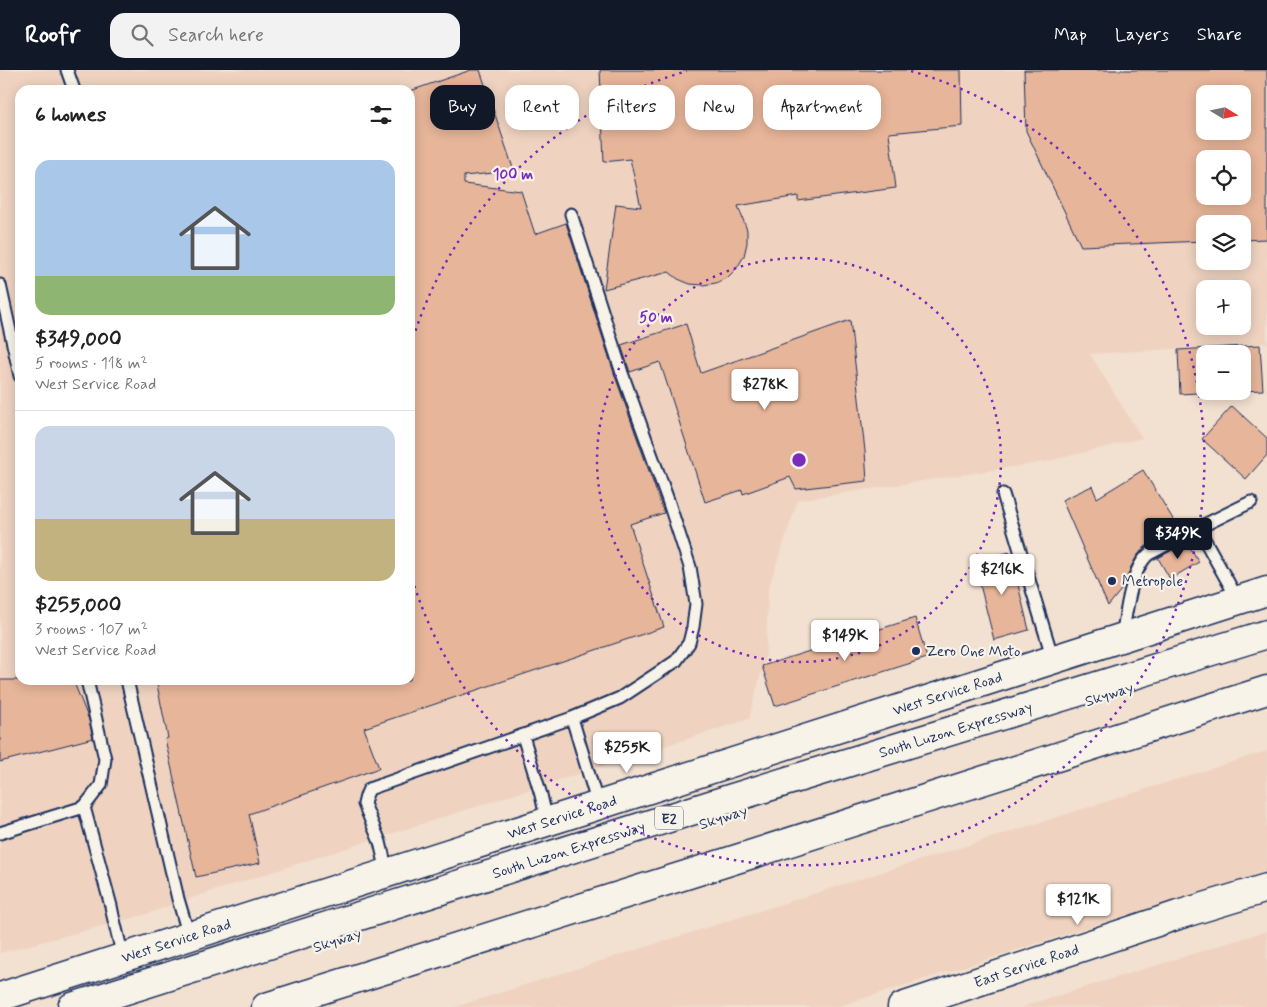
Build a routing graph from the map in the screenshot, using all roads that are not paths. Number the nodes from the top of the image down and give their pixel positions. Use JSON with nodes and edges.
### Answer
{"nodes":[{"id":1,"x":67,"y":70,"type":"edge"},
{"id":2,"x":72,"y":85,"type":"edge"},
{"id":3,"x":571,"y":214,"type":"dead end"},
{"id":4,"x":0,"y":286,"type":"edge"},
{"id":5,"x":15,"y":354,"type":"edge"},
{"id":6,"x":1003,"y":494,"type":"dead end"},
{"id":7,"x":1251,"y":502,"type":"dead end"},
{"id":8,"x":1198,"y":528,"type":"junction"},
{"id":9,"x":1267,"y":591,"type":"edge"},
{"id":10,"x":1238,"y":600,"type":"junction"},
{"id":11,"x":1267,"y":634,"type":"edge"},
{"id":12,"x":1122,"y":637,"type":"junction"},
{"id":13,"x":1267,"y":644,"type":"edge"},
{"id":14,"x":1052,"y":659,"type":"junction"},
{"id":15,"x":88,"y":685,"type":"edge"},
{"id":16,"x":129,"y":685,"type":"edge"},
{"id":17,"x":1267,"y":690,"type":"edge"},
{"id":18,"x":1267,"y":698,"type":"edge"},
{"id":19,"x":572,"y":718,"type":"junction"},
{"id":20,"x":523,"y":736,"type":"junction"},
{"id":21,"x":598,"y":806,"type":"junction"},
{"id":22,"x":84,"y":807,"type":"junction"},
{"id":23,"x":547,"y":821,"type":"junction"},
{"id":24,"x":0,"y":833,"type":"edge"},
{"id":25,"x":387,"y":872,"type":"junction"},
{"id":26,"x":1267,"y":888,"type":"edge"},
{"id":27,"x":189,"y":936,"type":"junction"},
{"id":28,"x":123,"y":957,"type":"junction"},
{"id":29,"x":0,"y":997,"type":"edge"},
{"id":30,"x":72,"y":1007,"type":"edge"},
{"id":31,"x":121,"y":1007,"type":"edge"},
{"id":32,"x":266,"y":1007,"type":"edge"},
{"id":33,"x":299,"y":1007,"type":"edge"},
{"id":34,"x":902,"y":1007,"type":"edge"}],
"edges":[{"from":1,"to":2,"type":"lane"},
{"from":3,"to":19,"type":"lane"},
{"from":4,"to":5,"type":"lane"},
{"from":6,"to":14,"type":"lane"},
{"from":7,"to":8,"type":"lane"},
{"from":8,"to":10,"type":"lane"},
{"from":8,"to":12,"type":"lane"},
{"from":9,"to":10,"type":"main road","name":"West Service Road"},
{"from":10,"to":12,"type":"main road","name":"West Service Road"},
{"from":11,"to":30,"type":"main road","name":"South Luzon Expressway","number":"E2"},
{"from":12,"to":14,"type":"main road","name":"West Service Road"},
{"from":13,"to":31,"type":"main road","name":"Skyway","number":"E2"},
{"from":14,"to":21,"type":"main road","name":"West Service Road"},
{"from":15,"to":22,"type":"lane"},
{"from":16,"to":27,"type":"lane"},
{"from":17,"to":32,"type":"main road"},
{"from":18,"to":33,"type":"main road"},
{"from":19,"to":20,"type":"lane"},
{"from":19,"to":21,"type":"lane"},
{"from":20,"to":23,"type":"lane"},
{"from":20,"to":25,"type":"lane"},
{"from":21,"to":23,"type":"main road","name":"West Service Road"},
{"from":22,"to":24,"type":"lane"},
{"from":22,"to":28,"type":"lane"},
{"from":23,"to":25,"type":"main road","name":"West Service Road"},
{"from":25,"to":27,"type":"main road","name":"West Service Road"},
{"from":26,"to":34,"type":"main road","name":"East Service Road"},
{"from":27,"to":28,"type":"main road","name":"West Service Road"},
{"from":28,"to":29,"type":"main road","name":"West Service Road"}]}
